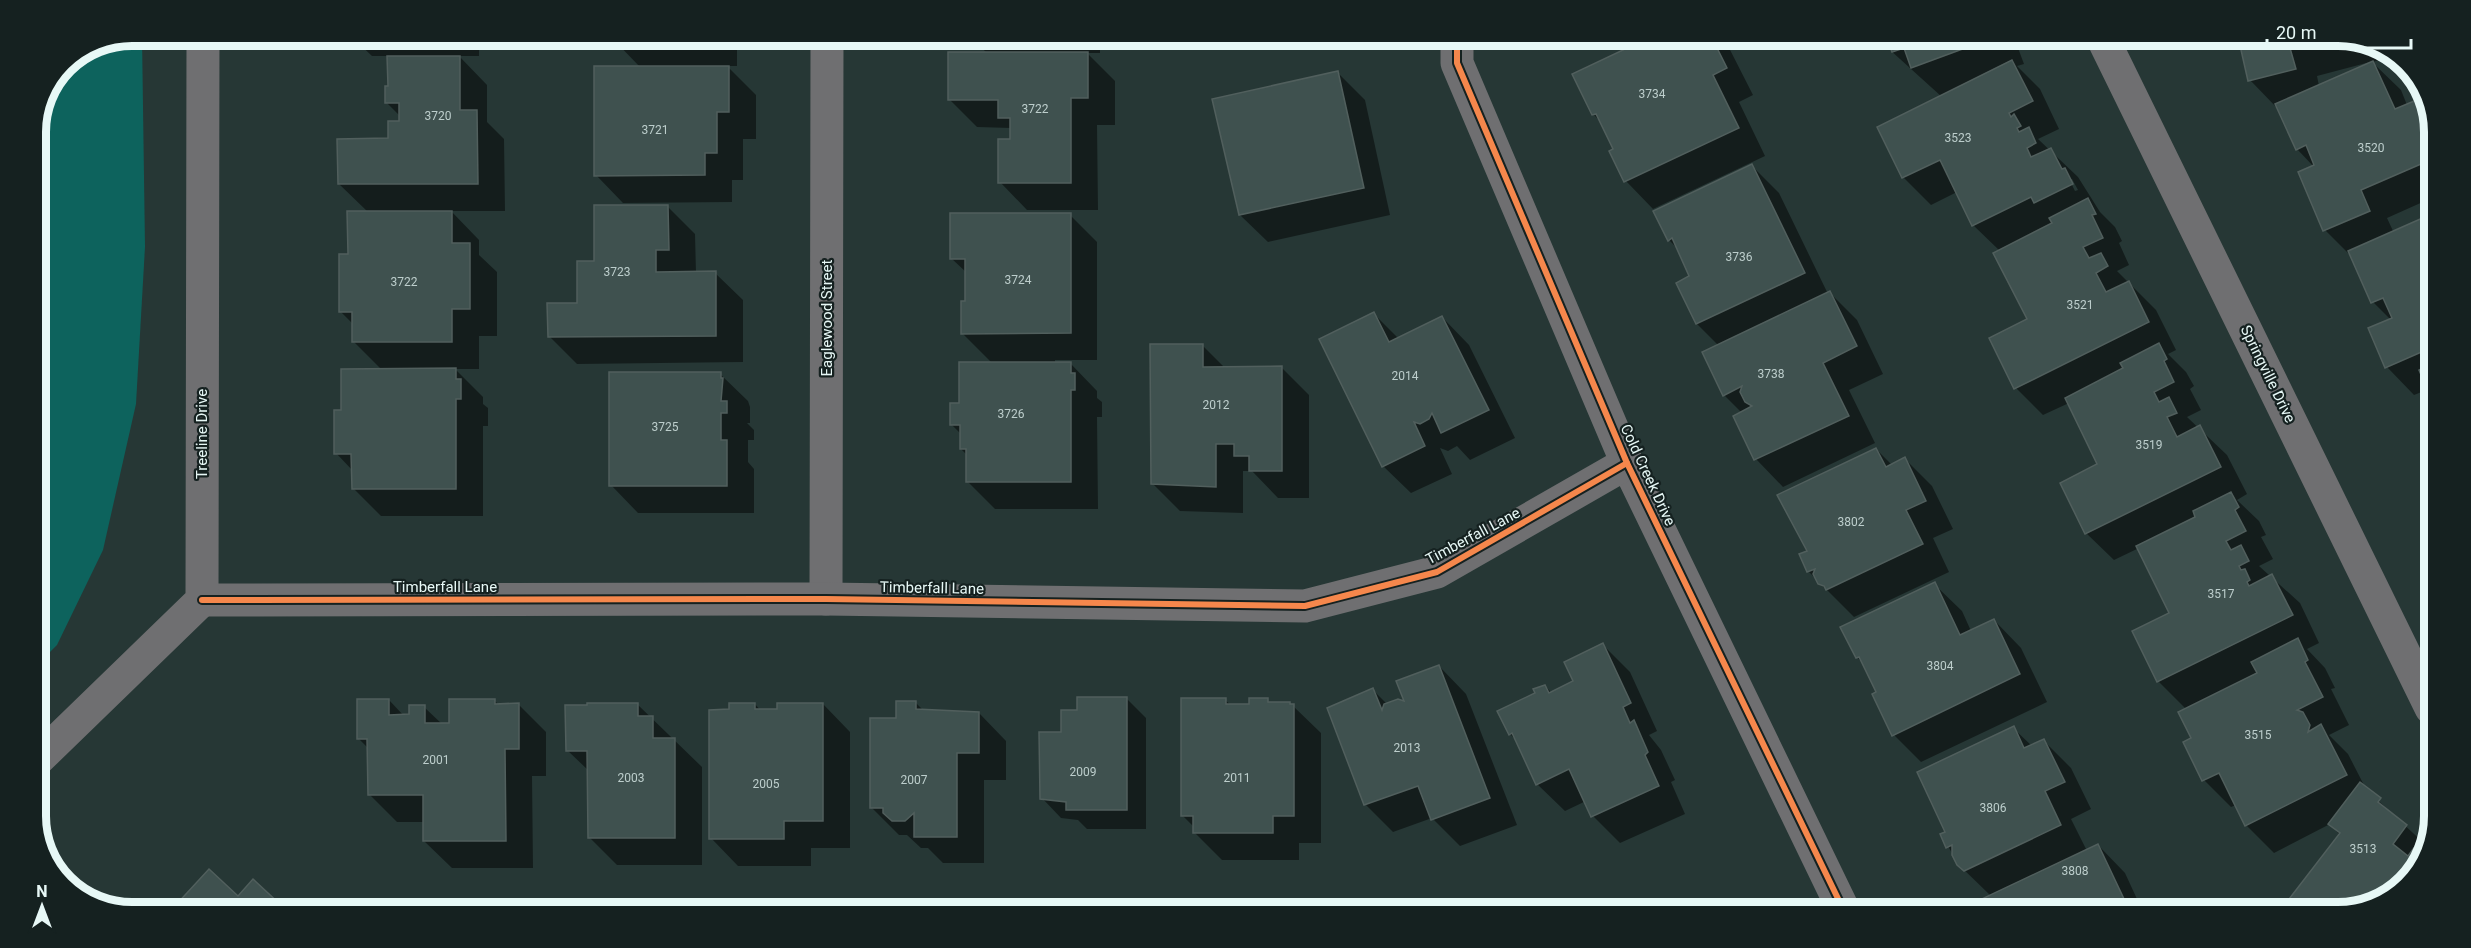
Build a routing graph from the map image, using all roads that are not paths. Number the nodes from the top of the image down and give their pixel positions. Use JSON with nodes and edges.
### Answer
{"nodes":[{"id":1,"x":203,"y":46,"type":"edge"},
{"id":2,"x":827,"y":46,"type":"edge"},
{"id":3,"x":1457,"y":46,"type":"edge"},
{"id":4,"x":2106,"y":46,"type":"edge"},
{"id":5,"x":1627,"y":463,"type":"junction"},
{"id":6,"x":826,"y":599,"type":"junction"},
{"id":7,"x":202,"y":600,"type":"junction"},
{"id":8,"x":2424,"y":694,"type":"edge"},
{"id":9,"x":47,"y":750,"type":"edge"},
{"id":10,"x":1840,"y":902,"type":"edge"}],
"edges":[{"from":1,"to":7,"type":"street","name":"Treeline Drive"},
{"from":2,"to":6,"type":"street","name":"Eaglewood Street"},
{"from":3,"to":5,"type":"street","name":"Cold Creek Drive"},
{"from":4,"to":8,"type":"street","name":"Springville Drive"},
{"from":5,"to":6,"type":"street","name":"Timberfall Lane"},
{"from":5,"to":10,"type":"street","name":"Cold Creek Drive"},
{"from":6,"to":7,"type":"street","name":"Timberfall Lane"},
{"from":7,"to":9,"type":"street"}]}
